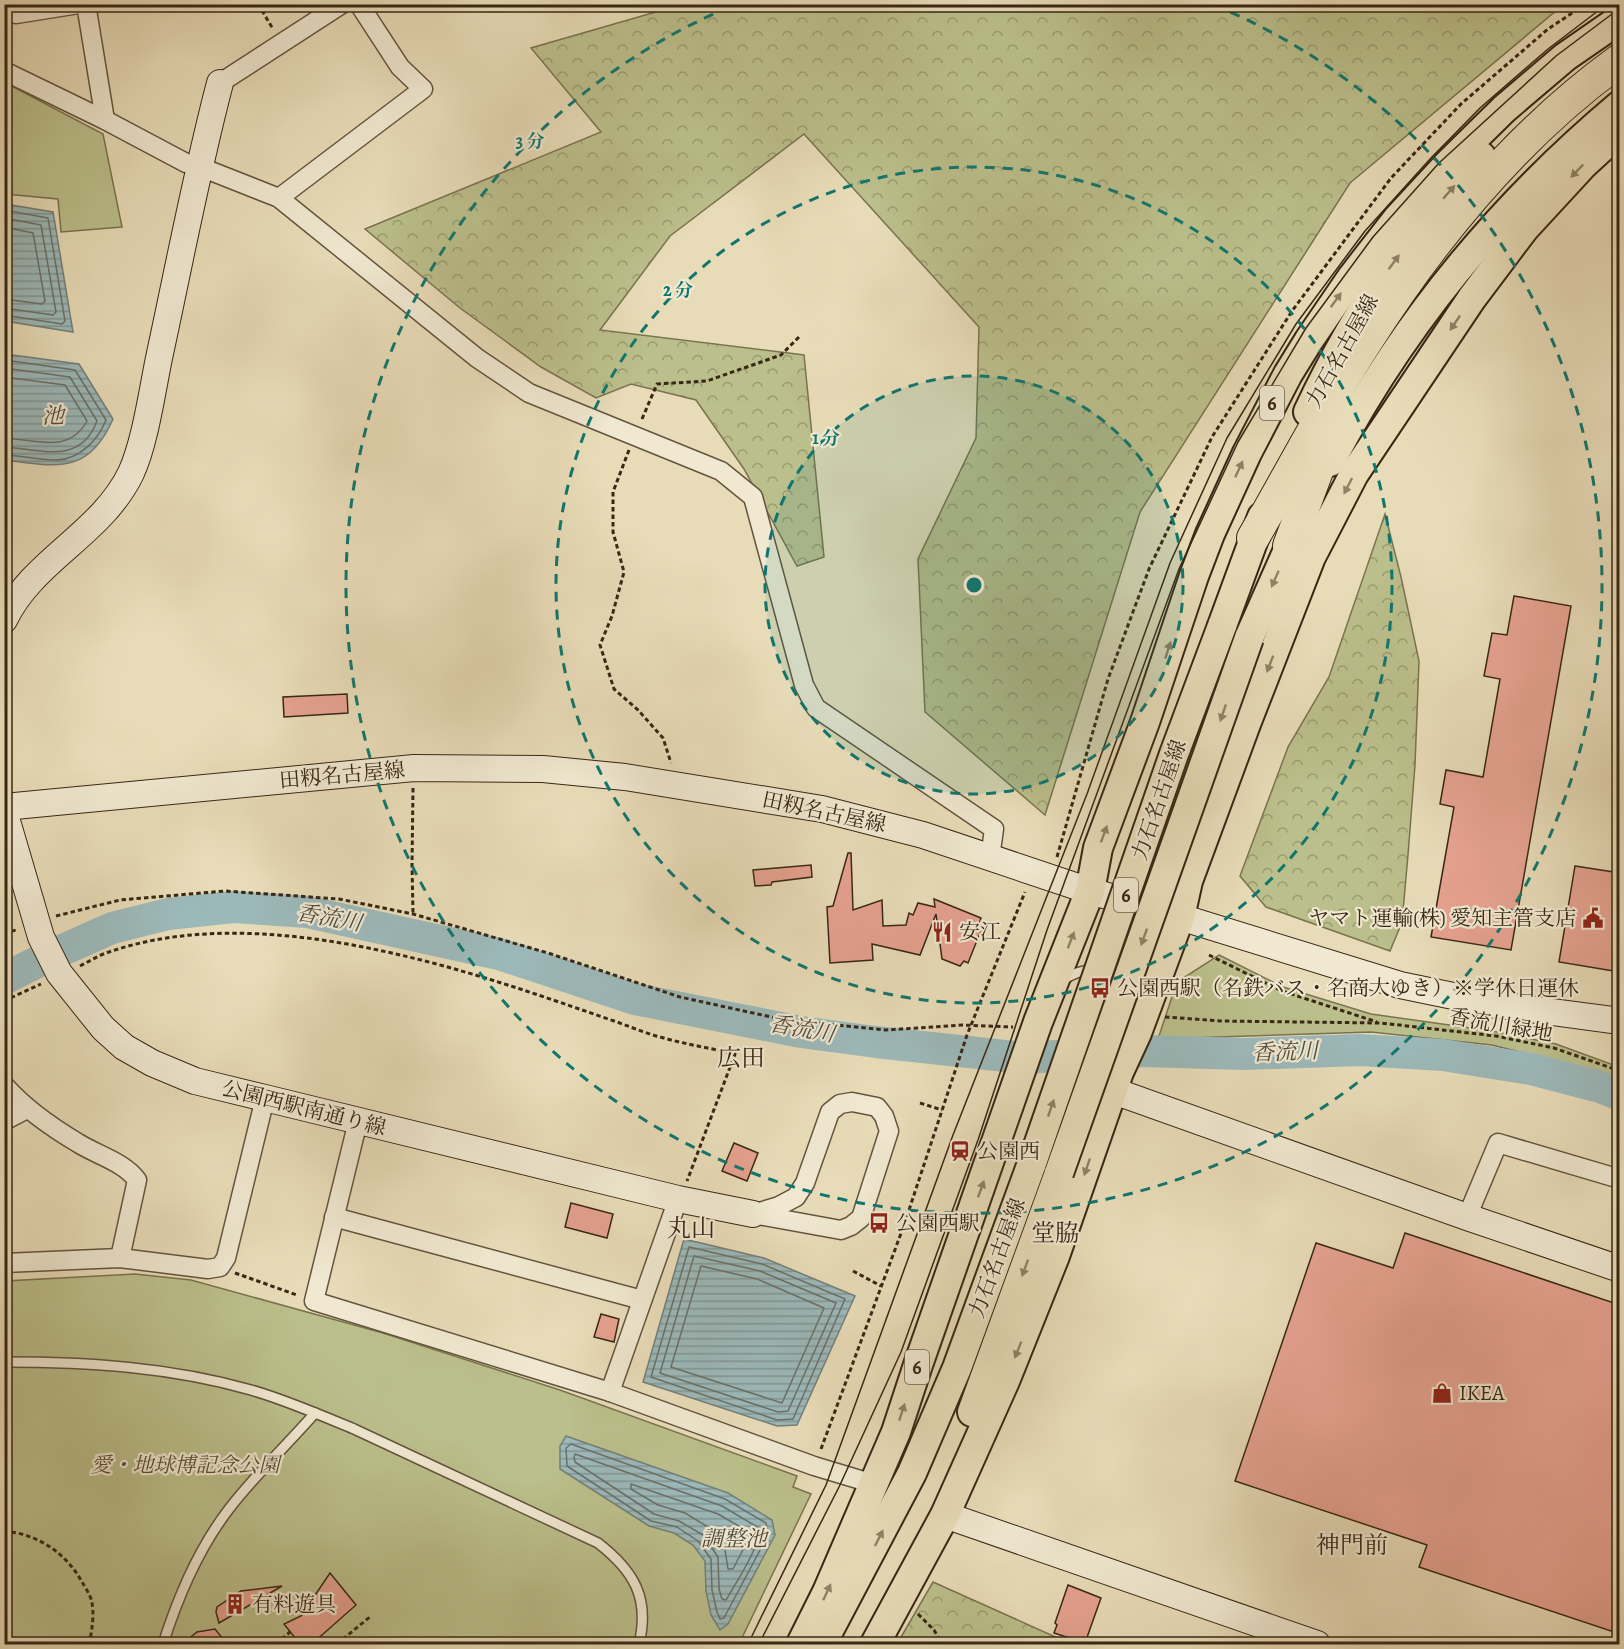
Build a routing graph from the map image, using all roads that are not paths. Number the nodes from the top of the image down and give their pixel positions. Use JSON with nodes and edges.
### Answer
{"nodes":[{"id":1,"x":79,"y":4,"type":"edge"},
{"id":2,"x":86,"y":4,"type":"edge"},
{"id":3,"x":342,"y":4,"type":"edge"},
{"id":4,"x":359,"y":4,"type":"edge"},
{"id":5,"x":4,"y":8,"type":"edge"},
{"id":6,"x":1620,"y":19,"type":"edge"},
{"id":7,"x":1620,"y":33,"type":"edge"},
{"id":8,"x":1620,"y":60,"type":"edge"},
{"id":9,"x":4,"y":71,"type":"edge"},
{"id":10,"x":1620,"y":78,"type":"edge"},
{"id":11,"x":220,"y":82,"type":"joint"},
{"id":12,"x":1620,"y":105,"type":"edge"},
{"id":13,"x":105,"y":120,"type":"junction"},
{"id":14,"x":1620,"y":131,"type":"edge"},
{"id":15,"x":198,"y":166,"type":"junction"},
{"id":16,"x":279,"y":198,"type":"junction"},
{"id":17,"x":1253,"y":538,"type":"junction"},
{"id":18,"x":1289,"y":546,"type":"junction"},
{"id":19,"x":4,"y":620,"type":"edge"},
{"id":20,"x":4,"y":809,"type":"edge"},
{"id":21,"x":990,"y":858,"type":"junction"},
{"id":22,"x":1090,"y":891,"type":"junction"},
{"id":23,"x":1180,"y":917,"type":"junction"},
{"id":24,"x":1054,"y":987,"type":"junction"},
{"id":25,"x":1620,"y":1021,"type":"edge"},
{"id":26,"x":1146,"y":1022,"type":"junction"},
{"id":27,"x":1116,"y":1082,"type":"junction"},
{"id":28,"x":4,"y":1085,"type":"edge"},
{"id":29,"x":265,"y":1098,"type":"junction"},
{"id":30,"x":27,"y":1109,"type":"junction"},
{"id":31,"x":4,"y":1121,"type":"edge"},
{"id":32,"x":358,"y":1121,"type":"junction"},
{"id":33,"x":1620,"y":1179,"type":"edge"},
{"id":34,"x":805,"y":1183,"type":"junction"},
{"id":35,"x":682,"y":1192,"type":"junction"},
{"id":36,"x":753,"y":1214,"type":"junction"},
{"id":37,"x":334,"y":1217,"type":"junction"},
{"id":38,"x":1467,"y":1217,"type":"junction"},
{"id":39,"x":822,"y":1225,"type":"junction"},
{"id":40,"x":120,"y":1258,"type":"junction"},
{"id":41,"x":4,"y":1263,"type":"edge"},
{"id":42,"x":1620,"y":1269,"type":"edge"},
{"id":43,"x":642,"y":1300,"type":"junction"},
{"id":44,"x":4,"y":1362,"type":"edge"},
{"id":45,"x":609,"y":1392,"type":"junction"},
{"id":46,"x":315,"y":1413,"type":"junction"},
{"id":47,"x":874,"y":1484,"type":"junction"},
{"id":48,"x":945,"y":1515,"type":"junction"},
{"id":49,"x":163,"y":1644,"type":"edge"},
{"id":50,"x":639,"y":1644,"type":"edge"},
{"id":51,"x":801,"y":1644,"type":"edge"},
{"id":52,"x":820,"y":1644,"type":"edge"},
{"id":53,"x":855,"y":1644,"type":"edge"},
{"id":54,"x":875,"y":1644,"type":"edge"},
{"id":55,"x":1317,"y":1644,"type":"edge"}],
"edges":[{"from":1,"to":5,"type":"street"},
{"from":2,"to":13,"type":"street"},
{"from":3,"to":11,"type":"street"},
{"from":4,"to":16,"type":"street"},
{"from":22,"to":6,"type":"main road","number":"6","one_way":true},
{"from":17,"to":7,"type":"main road","name":"力石名古屋線","number":"6","one_way":true},
{"from":8,"to":17,"type":"highway"},
{"from":9,"to":13,"type":"street"},
{"from":10,"to":18,"type":"highway"},
{"from":11,"to":15,"type":"street"},
{"from":12,"to":18,"type":"main road","name":"力石名古屋線","number":"6"},
{"from":13,"to":15,"type":"street"},
{"from":14,"to":23,"type":"main road","one_way":true},
{"from":15,"to":16,"type":"street"},
{"from":15,"to":19,"type":"street"},
{"from":16,"to":21,"type":"street"},
{"from":52,"to":17,"type":"main road","name":"力石名古屋線","number":"6","one_way":true,"bridge":true},
{"from":18,"to":53,"type":"main road","name":"力石名古屋線","number":"6","one_way":true,"bridge":true},
{"from":20,"to":21,"type":"street","name":"田籾名古屋線"},
{"from":20,"to":29,"type":"street","name":"公園西駅南通り線"},
{"from":21,"to":22,"type":"street","name":"田籾名古屋線"},
{"from":22,"to":23,"type":"street","name":"田籾名古屋線"},
{"from":24,"to":22,"type":"main road","number":"6","one_way":true},
{"from":23,"to":25,"type":"street","name":"田籾名古屋線"},
{"from":23,"to":26,"type":"main road"},
{"from":24,"to":26,"type":"lane"},
{"from":47,"to":24,"type":"main road","number":"6","one_way":true},
{"from":26,"to":27,"type":"main road"},
{"from":27,"to":38,"type":"street"},
{"from":27,"to":48,"type":"main road","one_way":true},
{"from":28,"to":30,"type":"street"},
{"from":29,"to":32,"type":"street","name":"公園西駅南通り線"},
{"from":29,"to":40,"type":"street"},
{"from":30,"to":31,"type":"street"},
{"from":30,"to":40,"type":"street"},
{"from":32,"to":35,"type":"street","name":"公園西駅南通り線"},
{"from":32,"to":37,"type":"street"},
{"from":33,"to":38,"type":"street"},
{"from":34,"to":36,"type":"street"},
{"from":34,"to":39,"type":"street"},
{"from":34,"to":39,"type":"street"},
{"from":35,"to":36,"type":"street","name":"公園西駅南通り線"},
{"from":35,"to":43,"type":"street"},
{"from":36,"to":39,"type":"street"},
{"from":37,"to":43,"type":"street"},
{"from":37,"to":45,"type":"street"},
{"from":38,"to":42,"type":"street"},
{"from":40,"to":41,"type":"street"},
{"from":43,"to":45,"type":"street"},
{"from":44,"to":46,"type":"lane"},
{"from":45,"to":47,"type":"street"},
{"from":46,"to":49,"type":"lane"},
{"from":46,"to":50,"type":"lane"},
{"from":51,"to":47,"type":"main road","number":"6","one_way":true},
{"from":48,"to":54,"type":"main road"},
{"from":48,"to":55,"type":"street"}]}
